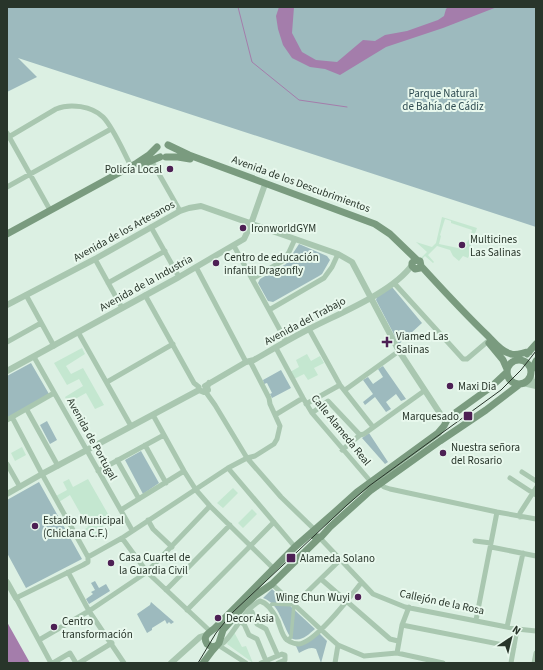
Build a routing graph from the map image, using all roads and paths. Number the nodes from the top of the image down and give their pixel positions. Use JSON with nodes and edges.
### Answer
{"nodes":[{"id":1,"x":111,"y":129,"type":"junction"},
{"id":2,"x":8,"y":136,"type":"edge"},
{"id":3,"x":168,"y":146,"type":"junction"},
{"id":4,"x":157,"y":147,"type":"junction"},
{"id":5,"x":163,"y":157,"type":"junction"},
{"id":6,"x":151,"y":160,"type":"junction"},
{"id":7,"x":131,"y":166,"type":"junction"},
{"id":8,"x":30,"y":174,"type":"junction"},
{"id":9,"x":7,"y":187,"type":"edge"},
{"id":10,"x":264,"y":187,"type":"junction"},
{"id":11,"x":50,"y":210,"type":"junction"},
{"id":12,"x":180,"y":211,"type":"junction"},
{"id":13,"x":252,"y":224,"type":"junction"},
{"id":14,"x":151,"y":227,"type":"junction"},
{"id":15,"x":7,"y":234,"type":"edge"},
{"id":16,"x":7,"y":238,"type":"edge"},
{"id":17,"x":295,"y":239,"type":"junction"},
{"id":18,"x":234,"y":246,"type":"junction"},
{"id":19,"x":164,"y":251,"type":"junction"},
{"id":20,"x":338,"y":254,"type":"junction"},
{"id":21,"x":94,"y":259,"type":"junction"},
{"id":22,"x":415,"y":266,"type":"junction"},
{"id":23,"x":196,"y":267,"type":"junction"},
{"id":24,"x":179,"y":277,"type":"junction"},
{"id":25,"x":252,"y":279,"type":"junction"},
{"id":26,"x":108,"y":283,"type":"junction"},
{"id":27,"x":394,"y":283,"type":"junction"},
{"id":28,"x":26,"y":295,"type":"junction"},
{"id":29,"x":145,"y":295,"type":"junction"},
{"id":30,"x":371,"y":297,"type":"junction"},
{"id":31,"x":7,"y":305,"type":"edge"},
{"id":32,"x":122,"y":308,"type":"junction"},
{"id":33,"x":269,"y":310,"type":"junction"},
{"id":34,"x":41,"y":323,"type":"junction"},
{"id":35,"x":309,"y":329,"type":"junction"},
{"id":36,"x":482,"y":331,"type":"junction"},
{"id":37,"x":78,"y":332,"type":"junction"},
{"id":38,"x":286,"y":341,"type":"junction"},
{"id":39,"x":7,"y":342,"type":"edge"},
{"id":40,"x":487,"y":342,"type":"junction"},
{"id":41,"x":173,"y":344,"type":"junction"},
{"id":42,"x":536,"y":344,"type":"edge"},
{"id":43,"x":54,"y":346,"type":"junction"},
{"id":44,"x":276,"y":348,"type":"junction"},
{"id":45,"x":399,"y":351,"type":"junction"},
{"id":46,"x":529,"y":352,"type":"junction"},
{"id":47,"x":34,"y":357,"type":"junction"},
{"id":48,"x":516,"y":360,"type":"junction"},
{"id":49,"x":248,"y":362,"type":"junction"},
{"id":50,"x":536,"y":362,"type":"edge"},
{"id":51,"x":507,"y":370,"type":"junction"},
{"id":52,"x":7,"y":371,"type":"edge"},
{"id":53,"x":531,"y":373,"type":"junction"},
{"id":54,"x":107,"y":382,"type":"junction"},
{"id":55,"x":536,"y":383,"type":"edge"},
{"id":56,"x":522,"y":384,"type":"junction"},
{"id":57,"x":340,"y":385,"type":"junction"},
{"id":58,"x":536,"y":386,"type":"edge"},
{"id":59,"x":204,"y":387,"type":"junction"},
{"id":60,"x":345,"y":390,"type":"junction"},
{"id":61,"x":424,"y":391,"type":"junction"},
{"id":62,"x":54,"y":393,"type":"junction"},
{"id":63,"x":303,"y":398,"type":"junction"},
{"id":64,"x":306,"y":404,"type":"junction"},
{"id":65,"x":27,"y":410,"type":"junction"},
{"id":66,"x":312,"y":413,"type":"junction"},
{"id":67,"x":153,"y":415,"type":"junction"},
{"id":68,"x":275,"y":415,"type":"junction"},
{"id":69,"x":448,"y":418,"type":"junction"},
{"id":70,"x":9,"y":419,"type":"edge"},
{"id":71,"x":131,"y":426,"type":"junction"},
{"id":72,"x":373,"y":427,"type":"junction"},
{"id":73,"x":164,"y":435,"type":"junction"},
{"id":74,"x":360,"y":435,"type":"junction"},
{"id":75,"x":145,"y":445,"type":"junction"},
{"id":76,"x":87,"y":450,"type":"junction"},
{"id":77,"x":342,"y":450,"type":"junction"},
{"id":78,"x":247,"y":458,"type":"junction"},
{"id":79,"x":118,"y":460,"type":"junction"},
{"id":80,"x":7,"y":464,"type":"edge"},
{"id":81,"x":58,"y":466,"type":"junction"},
{"id":82,"x":228,"y":468,"type":"junction"},
{"id":83,"x":98,"y":471,"type":"junction"},
{"id":84,"x":184,"y":472,"type":"junction"},
{"id":85,"x":522,"y":472,"type":"dead end"},
{"id":86,"x":42,"y":474,"type":"junction"},
{"id":87,"x":510,"y":478,"type":"dead end"},
{"id":88,"x":536,"y":480,"type":"edge"},
{"id":89,"x":371,"y":482,"type":"junction"},
{"id":90,"x":166,"y":483,"type":"junction"},
{"id":91,"x":380,"y":483,"type":"junction"},
{"id":92,"x":20,"y":487,"type":"junction"},
{"id":93,"x":196,"y":490,"type":"junction"},
{"id":94,"x":535,"y":492,"type":"edge"},
{"id":95,"x":7,"y":494,"type":"edge"},
{"id":96,"x":140,"y":499,"type":"junction"},
{"id":97,"x":210,"y":506,"type":"junction"},
{"id":98,"x":120,"y":510,"type":"junction"},
{"id":99,"x":496,"y":512,"type":"junction"},
{"id":100,"x":520,"y":517,"type":"junction"},
{"id":101,"x":536,"y":519,"type":"edge"},
{"id":102,"x":148,"y":520,"type":"junction"},
{"id":103,"x":274,"y":522,"type":"junction"},
{"id":104,"x":230,"y":525,"type":"junction"},
{"id":105,"x":132,"y":530,"type":"junction"},
{"id":106,"x":315,"y":530,"type":"junction"},
{"id":107,"x":320,"y":537,"type":"junction"},
{"id":108,"x":122,"y":538,"type":"junction"},
{"id":109,"x":475,"y":541,"type":"dead end"},
{"id":110,"x":250,"y":545,"type":"junction"},
{"id":111,"x":491,"y":545,"type":"junction"},
{"id":112,"x":172,"y":547,"type":"junction"},
{"id":113,"x":295,"y":547,"type":"junction"},
{"id":114,"x":523,"y":553,"type":"junction"},
{"id":115,"x":536,"y":556,"type":"edge"},
{"id":116,"x":88,"y":557,"type":"junction"},
{"id":117,"x":340,"y":560,"type":"junction"},
{"id":118,"x":273,"y":568,"type":"junction"},
{"id":119,"x":68,"y":572,"type":"junction"},
{"id":120,"x":147,"y":572,"type":"junction"},
{"id":121,"x":321,"y":579,"type":"junction"},
{"id":122,"x":7,"y":582,"type":"edge"},
{"id":123,"x":361,"y":582,"type":"junction"},
{"id":124,"x":272,"y":584,"type":"junction"},
{"id":125,"x":166,"y":590,"type":"junction"},
{"id":126,"x":16,"y":598,"type":"junction"},
{"id":127,"x":346,"y":601,"type":"junction"},
{"id":128,"x":294,"y":605,"type":"junction"},
{"id":129,"x":269,"y":607,"type":"junction"},
{"id":130,"x":409,"y":607,"type":"junction"},
{"id":131,"x":187,"y":610,"type":"junction"},
{"id":132,"x":89,"y":611,"type":"junction"},
{"id":133,"x":248,"y":611,"type":"junction"},
{"id":134,"x":476,"y":620,"type":"junction"},
{"id":135,"x":239,"y":621,"type":"junction"},
{"id":136,"x":402,"y":624,"type":"junction"},
{"id":137,"x":508,"y":627,"type":"junction"},
{"id":138,"x":321,"y":629,"type":"junction"},
{"id":139,"x":517,"y":629,"type":"junction"},
{"id":140,"x":536,"y":631,"type":"edge"},
{"id":141,"x":208,"y":633,"type":"junction"},
{"id":142,"x":39,"y":640,"type":"junction"},
{"id":143,"x":287,"y":640,"type":"junction"},
{"id":144,"x":398,"y":641,"type":"junction"},
{"id":145,"x":112,"y":643,"type":"junction"},
{"id":146,"x":218,"y":644,"type":"junction"},
{"id":147,"x":338,"y":645,"type":"junction"},
{"id":148,"x":514,"y":647,"type":"junction"},
{"id":149,"x":397,"y":653,"type":"junction"},
{"id":150,"x":536,"y":653,"type":"edge"},
{"id":151,"x":278,"y":656,"type":"junction"},
{"id":152,"x":237,"y":660,"type":"edge"},
{"id":153,"x":263,"y":662,"type":"edge"},
{"id":154,"x":52,"y":663,"type":"edge"},
{"id":155,"x":76,"y":663,"type":"edge"},
{"id":156,"x":80,"y":663,"type":"edge"},
{"id":157,"x":124,"y":663,"type":"edge"},
{"id":158,"x":170,"y":663,"type":"edge"},
{"id":159,"x":203,"y":663,"type":"edge"},
{"id":160,"x":246,"y":663,"type":"edge"},
{"id":161,"x":278,"y":663,"type":"edge"},
{"id":162,"x":335,"y":663,"type":"edge"},
{"id":163,"x":443,"y":663,"type":"edge"},
{"id":164,"x":511,"y":663,"type":"edge"},
{"id":165,"x":534,"y":663,"type":"edge"}],
"edges":[{"from":1,"to":2,"type":"street"},
{"from":1,"to":7,"type":"street"},
{"from":1,"to":8,"type":"street"},
{"from":2,"to":8,"type":"street"},
{"from":3,"to":4,"type":"main road"},
{"from":3,"to":5,"type":"main road"},
{"from":3,"to":22,"type":"main road","name":"Avenida de los Descubrimientos"},
{"from":4,"to":5,"type":"main road"},
{"from":4,"to":7,"type":"main road"},
{"from":5,"to":6,"type":"main road","name":"Avenida de los Descubrimientos"},
{"from":5,"to":10,"type":"main road","name":"Avenida de los Descubrimientos"},
{"from":6,"to":12,"type":"street"},
{"from":6,"to":16,"type":"main road","name":"Avenida de los Descubrimientos"},
{"from":7,"to":11,"type":"main road"},
{"from":8,"to":9,"type":"street"},
{"from":8,"to":11,"type":"street"},
{"from":10,"to":13,"type":"street","name":"Avenida de la Industria"},
{"from":10,"to":22,"type":"main road","name":"Avenida de los Descubrimientos"},
{"from":11,"to":15,"type":"main road"},
{"from":12,"to":13,"type":"street","name":"Avenida de los Artesanos"},
{"from":12,"to":14,"type":"street","name":"Avenida de los Artesanos"},
{"from":13,"to":17,"type":"street","name":"Avenida de los Artesanos"},
{"from":13,"to":18,"type":"street","name":"Avenida de la Industria"},
{"from":14,"to":19,"type":"street"},
{"from":14,"to":21,"type":"street","name":"Avenida de los Artesanos"},
{"from":17,"to":20,"type":"street","name":"Avenida de los Artesanos"},
{"from":17,"to":25,"type":"street"},
{"from":18,"to":23,"type":"street","name":"Avenida de la Industria"},
{"from":18,"to":25,"type":"street"},
{"from":19,"to":24,"type":"street"},
{"from":19,"to":26,"type":"street"},
{"from":20,"to":30,"type":"street","name":"Avenida de los Artesanos"},
{"from":20,"to":33,"type":"street"},
{"from":21,"to":26,"type":"street"},
{"from":21,"to":28,"type":"street","name":"Avenida de los Artesanos"},
{"from":22,"to":27,"type":"street","name":"Avenida del Trabajo"},
{"from":22,"to":36,"type":"main road","name":"Avenida de los Descubrimientos"},
{"from":22,"to":40,"type":"main road","name":"Avenida de los Descubrimientos"},
{"from":23,"to":24,"type":"street","name":"Avenida de la Industria"},
{"from":23,"to":49,"type":"street"},
{"from":24,"to":29,"type":"street","name":"Avenida de la Industria"},
{"from":25,"to":33,"type":"street"},
{"from":26,"to":32,"type":"street"},
{"from":27,"to":30,"type":"street","name":"Avenida del Trabajo"},
{"from":27,"to":40,"type":"street"},
{"from":28,"to":31,"type":"street","name":"Avenida de los Artesanos"},
{"from":28,"to":34,"type":"street"},
{"from":29,"to":32,"type":"street","name":"Avenida de la Industria"},
{"from":29,"to":41,"type":"street"},
{"from":30,"to":35,"type":"street","name":"Avenida del Trabajo"},
{"from":30,"to":45,"type":"street","name":"Avenida de los Artesanos"},
{"from":32,"to":37,"type":"street","name":"Avenida de la Industria"},
{"from":33,"to":38,"type":"street"},
{"from":34,"to":39,"type":"street"},
{"from":34,"to":43,"type":"street"},
{"from":35,"to":38,"type":"street","name":"Avenida del Trabajo"},
{"from":35,"to":57,"type":"street"},
{"from":36,"to":46,"type":"main road","name":"Avenida de los Descubrimientos"},
{"from":36,"to":48,"type":"main road","name":"Avenida de los Descubrimientos"},
{"from":37,"to":43,"type":"street","name":"Avenida de la Industria"},
{"from":37,"to":54,"type":"street"},
{"from":38,"to":44,"type":"street","name":"Avenida del Trabajo"},
{"from":40,"to":51,"type":"main road","name":"Avenida de los Descubrimientos"},
{"from":41,"to":54,"type":"street"},
{"from":41,"to":59,"type":"street"},
{"from":42,"to":46,"type":"main road"},
{"from":43,"to":47,"type":"street","name":"Avenida de la Industria"},
{"from":44,"to":49,"type":"street","name":"Avenida del Trabajo"},
{"from":44,"to":63,"type":"street","name":"Calle Alameda Real"},
{"from":45,"to":60,"type":"street"},
{"from":45,"to":61,"type":"street","name":"Avenida de los Artesanos"},
{"from":46,"to":48,"type":"main road"},
{"from":47,"to":52,"type":"street","name":"Avenida de la Industria"},
{"from":47,"to":62,"type":"street","name":"Avenida de Portugal"},
{"from":48,"to":51,"type":"main road"},
{"from":48,"to":53,"type":"main road"},
{"from":49,"to":59,"type":"street","name":"Avenida del Trabajo"},
{"from":49,"to":68,"type":"street"},
{"from":50,"to":53,"type":"main road"},
{"from":51,"to":56,"type":"main road"},
{"from":51,"to":69,"type":"main road"},
{"from":53,"to":55,"type":"street"},
{"from":53,"to":56,"type":"main road"},
{"from":54,"to":71,"type":"street"},
{"from":56,"to":58,"type":"street"},
{"from":56,"to":91,"type":"main road"},
{"from":57,"to":60,"type":"street"},
{"from":57,"to":64,"type":"street"},
{"from":59,"to":67,"type":"street","name":"Avenida del Trabajo"},
{"from":59,"to":78,"type":"street"},
{"from":60,"to":72,"type":"street"},
{"from":61,"to":69,"type":"street","name":"Avenida de los Artesanos"},
{"from":61,"to":72,"type":"street"},
{"from":62,"to":65,"type":"street"},
{"from":62,"to":76,"type":"street","name":"Avenida de Portugal"},
{"from":63,"to":64,"type":"street","name":"Calle Alameda Real"},
{"from":63,"to":68,"type":"street"},
{"from":64,"to":66,"type":"street","name":"Calle Alameda Real"},
{"from":65,"to":70,"type":"street"},
{"from":65,"to":81,"type":"street"},
{"from":66,"to":74,"type":"street"},
{"from":66,"to":77,"type":"street","name":"Calle Alameda Real"},
{"from":67,"to":71,"type":"street","name":"Avenida del Trabajo"},
{"from":67,"to":73,"type":"street"},
{"from":68,"to":78,"type":"street"},
{"from":69,"to":89,"type":"main road"},
{"from":70,"to":86,"type":"street"},
{"from":71,"to":76,"type":"street","name":"Avenida del Trabajo"},
{"from":72,"to":74,"type":"street"},
{"from":73,"to":75,"type":"street"},
{"from":73,"to":84,"type":"street"},
{"from":74,"to":77,"type":"street"},
{"from":75,"to":79,"type":"street"},
{"from":75,"to":90,"type":"street"},
{"from":76,"to":81,"type":"street","name":"Avenida del Trabajo"},
{"from":76,"to":83,"type":"street","name":"Avenida de Portugal"},
{"from":77,"to":89,"type":"street","name":"Calle Alameda Real"},
{"from":78,"to":82,"type":"street"},
{"from":78,"to":106,"type":"street"},
{"from":79,"to":83,"type":"street"},
{"from":79,"to":96,"type":"street"},
{"from":80,"to":92,"type":"street"},
{"from":81,"to":86,"type":"street","name":"Avenida del Trabajo"},
{"from":82,"to":93,"type":"street"},
{"from":82,"to":103,"type":"street"},
{"from":83,"to":98,"type":"street","name":"Avenida de Portugal"},
{"from":84,"to":90,"type":"street"},
{"from":84,"to":93,"type":"street"},
{"from":85,"to":88,"type":"street"},
{"from":86,"to":92,"type":"street","name":"Avenida del Trabajo"},
{"from":86,"to":116,"type":"street"},
{"from":87,"to":94,"type":"street"},
{"from":89,"to":106,"type":"main road"},
{"from":90,"to":96,"type":"street"},
{"from":91,"to":99,"type":"street"},
{"from":91,"to":107,"type":"main road"},
{"from":92,"to":95,"type":"street","name":"Avenida del Trabajo"},
{"from":93,"to":97,"type":"street"},
{"from":93,"to":102,"type":"street"},
{"from":94,"to":100,"type":"street"},
{"from":96,"to":98,"type":"street"},
{"from":97,"to":104,"type":"street"},
{"from":97,"to":112,"type":"street"},
{"from":98,"to":105,"type":"street","name":"Avenida de Portugal"},
{"from":99,"to":100,"type":"street"},
{"from":99,"to":111,"type":"street"},
{"from":100,"to":101,"type":"street"},
{"from":102,"to":105,"type":"street"},
{"from":102,"to":112,"type":"street"},
{"from":103,"to":110,"type":"street"},
{"from":103,"to":113,"type":"street"},
{"from":104,"to":110,"type":"street"},
{"from":104,"to":125,"type":"street"},
{"from":105,"to":108,"type":"street"},
{"from":106,"to":107,"type":"main road"},
{"from":106,"to":113,"type":"main road"},
{"from":107,"to":117,"type":"street","name":"Callejón de la Rosa"},
{"from":107,"to":124,"type":"main road"},
{"from":108,"to":116,"type":"street"},
{"from":108,"to":120,"type":"street"},
{"from":109,"to":111,"type":"street"},
{"from":110,"to":118,"type":"street"},
{"from":110,"to":131,"type":"street"},
{"from":111,"to":114,"type":"street"},
{"from":111,"to":134,"type":"street"},
{"from":112,"to":120,"type":"street"},
{"from":113,"to":118,"type":"main road"},
{"from":114,"to":115,"type":"street"},
{"from":114,"to":137,"type":"street"},
{"from":116,"to":119,"type":"street"},
{"from":117,"to":121,"type":"street"},
{"from":117,"to":123,"type":"street","name":"Callejón de la Rosa"},
{"from":118,"to":141,"type":"main road"},
{"from":119,"to":126,"type":"street"},
{"from":119,"to":132,"type":"street"},
{"from":120,"to":125,"type":"street"},
{"from":120,"to":132,"type":"street"},
{"from":121,"to":127,"type":"street"},
{"from":121,"to":128,"type":"street"},
{"from":122,"to":126,"type":"street"},
{"from":123,"to":127,"type":"street"},
{"from":123,"to":130,"type":"street","name":"Callejón de la Rosa"},
{"from":124,"to":128,"type":"street"},
{"from":124,"to":146,"type":"main road"},
{"from":125,"to":131,"type":"street"},
{"from":126,"to":142,"type":"street"},
{"from":127,"to":138,"type":"street"},
{"from":127,"to":144,"type":"street"},
{"from":128,"to":129,"type":"street"},
{"from":128,"to":138,"type":"street"},
{"from":128,"to":143,"type":"street"},
{"from":129,"to":133,"type":"street"},
{"from":129,"to":143,"type":"street"},
{"from":130,"to":134,"type":"street","name":"Callejón de la Rosa"},
{"from":130,"to":136,"type":"street"},
{"from":131,"to":141,"type":"street"},
{"from":132,"to":142,"type":"street"},
{"from":132,"to":145,"type":"street"},
{"from":133,"to":135,"type":"street"},
{"from":133,"to":151,"type":"street"},
{"from":134,"to":137,"type":"street","name":"Callejón de la Rosa"},
{"from":135,"to":146,"type":"street"},
{"from":135,"to":153,"type":"street"},
{"from":136,"to":144,"type":"street"},
{"from":136,"to":148,"type":"street"},
{"from":137,"to":139,"type":"street","name":"Callejón de la Rosa"},
{"from":138,"to":143,"type":"street"},
{"from":138,"to":147,"type":"street"},
{"from":139,"to":140,"type":"street","name":"Callejón de la Rosa"},
{"from":139,"to":148,"type":"street"},
{"from":141,"to":146,"type":"main road"},
{"from":141,"to":146,"type":"main road"},
{"from":141,"to":158,"type":"street"},
{"from":142,"to":154,"type":"street"},
{"from":144,"to":149,"type":"street"},
{"from":145,"to":156,"type":"street"},
{"from":145,"to":157,"type":"street"},
{"from":146,"to":152,"type":"street"},
{"from":146,"to":159,"type":"main road"},
{"from":147,"to":149,"type":"street"},
{"from":147,"to":162,"type":"street"},
{"from":148,"to":164,"type":"street"},
{"from":149,"to":163,"type":"street"},
{"from":150,"to":165,"type":"street"},
{"from":151,"to":153,"type":"street"},
{"from":151,"to":161,"type":"street"},
{"from":152,"to":160,"type":"street"},
{"from":154,"to":155,"type":"street"}]}
